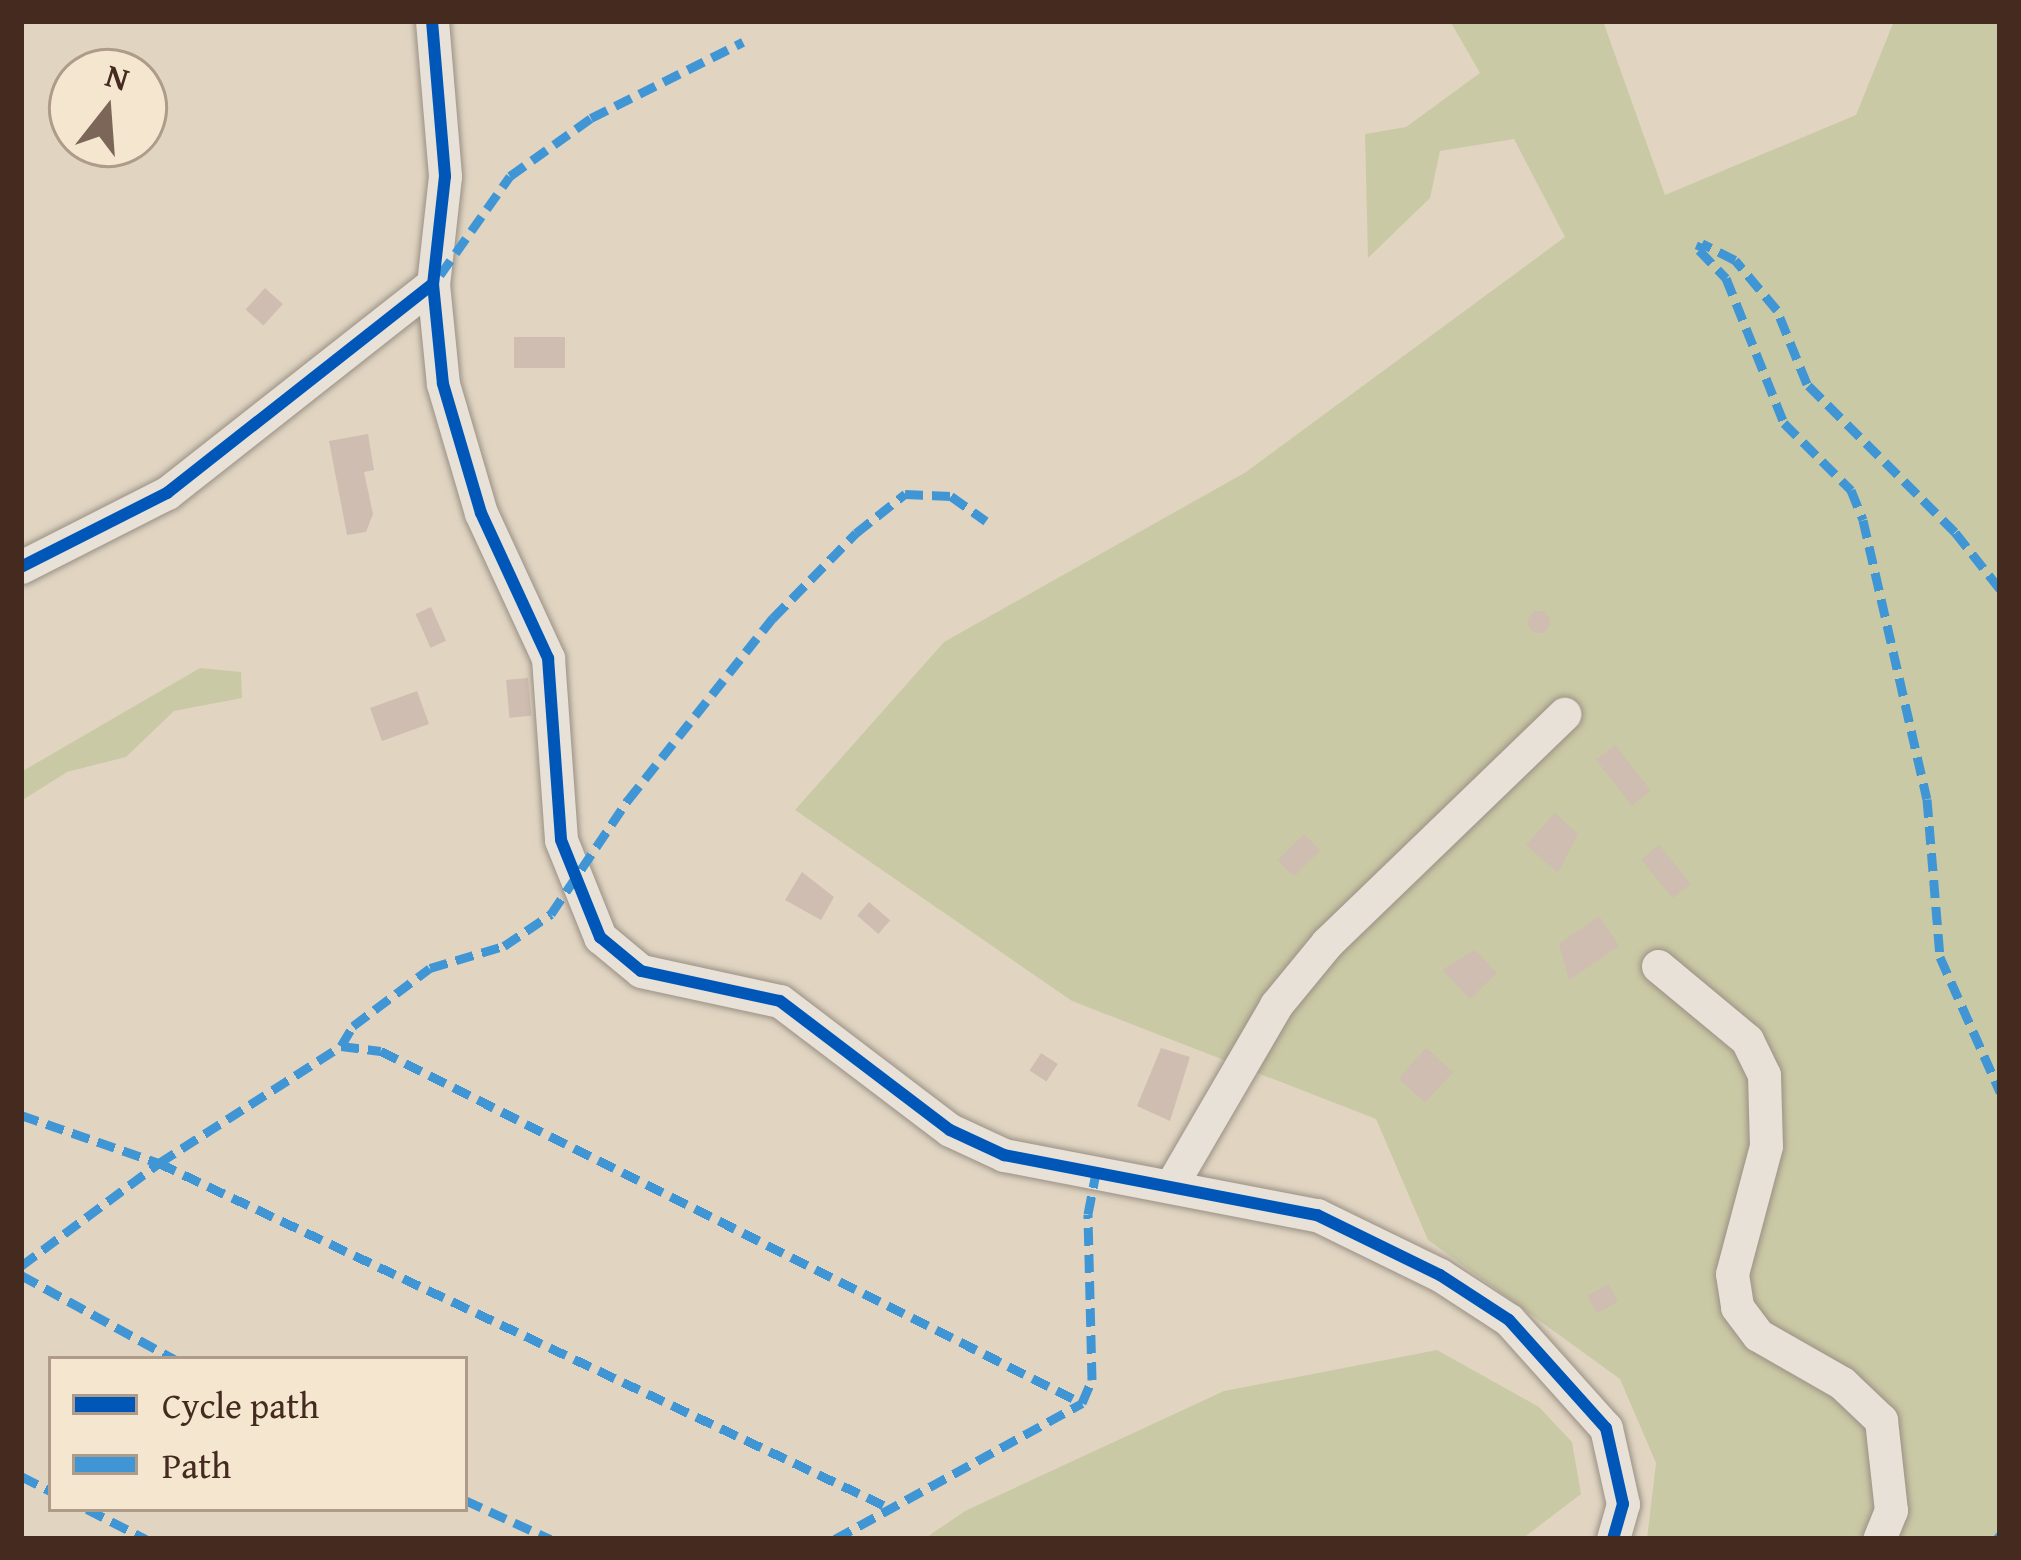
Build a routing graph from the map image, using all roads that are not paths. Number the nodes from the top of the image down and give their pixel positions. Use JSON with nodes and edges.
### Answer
{"nodes":[{"id":1,"x":433,"y":21,"type":"edge"},
{"id":2,"x":433,"y":284,"type":"junction"},
{"id":3,"x":21,"y":567,"type":"edge"},
{"id":4,"x":1564,"y":714,"type":"dead end"},
{"id":5,"x":1658,"y":966,"type":"dead end"},
{"id":6,"x":1172,"y":1184,"type":"junction"},
{"id":7,"x":1613,"y":1539,"type":"edge"},
{"id":8,"x":1879,"y":1539,"type":"edge"}],
"edges":[{"from":1,"to":2,"type":"street"},
{"from":2,"to":3,"type":"street"},
{"from":2,"to":6,"type":"street"},
{"from":4,"to":6,"type":"street"},
{"from":5,"to":8,"type":"street"},
{"from":6,"to":7,"type":"street"}]}
